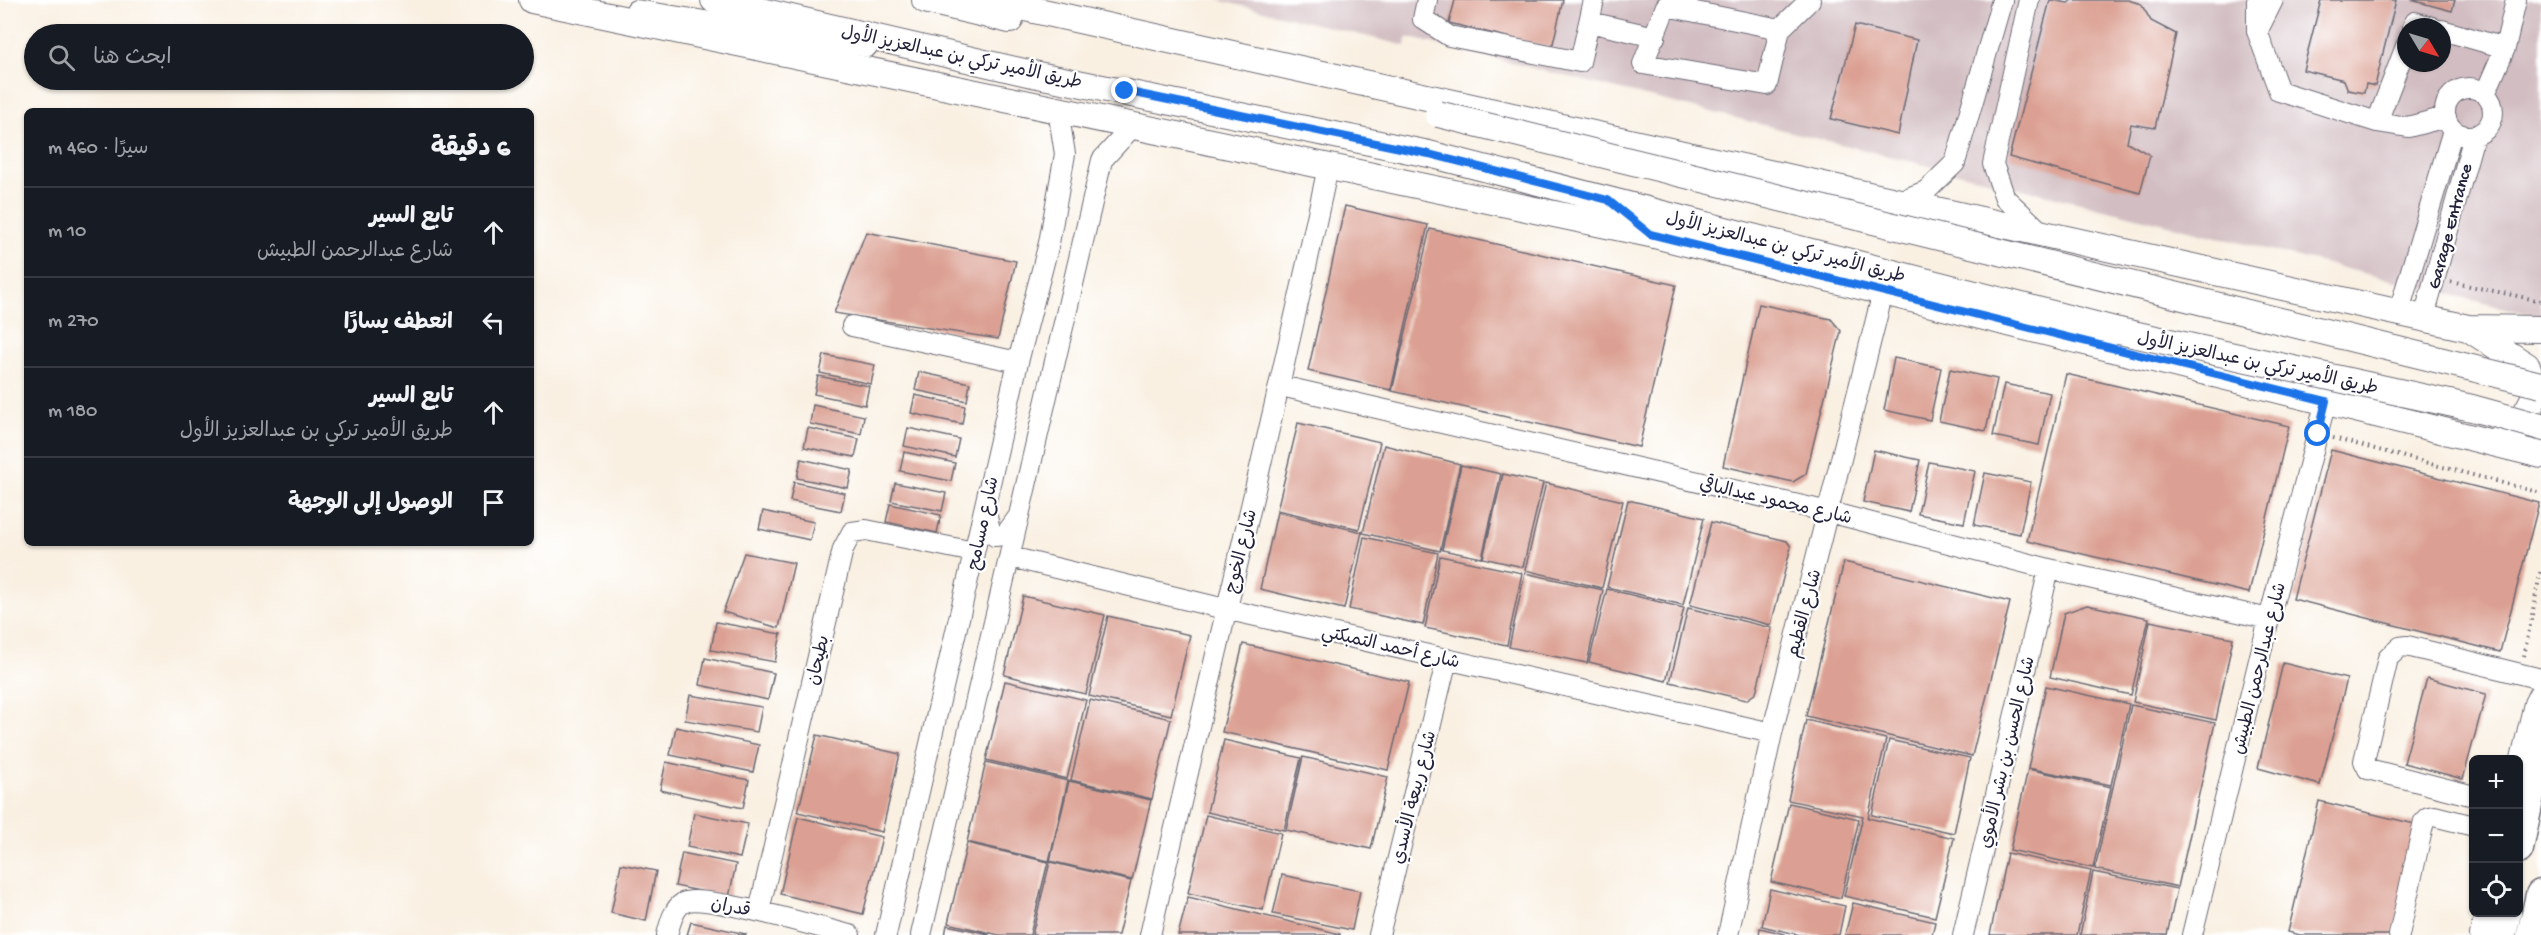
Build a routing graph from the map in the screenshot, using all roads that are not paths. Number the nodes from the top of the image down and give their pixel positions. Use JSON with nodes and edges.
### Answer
{"nodes":[{"id":1,"x":531,"y":0,"type":"edge"},
{"id":2,"x":574,"y":0,"type":"edge"},
{"id":3,"x":714,"y":0,"type":"edge"},
{"id":4,"x":925,"y":0,"type":"edge"},
{"id":5,"x":989,"y":0,"type":"edge"},
{"id":6,"x":1427,"y":0,"type":"edge"},
{"id":7,"x":1594,"y":0,"type":"edge"},
{"id":8,"x":1810,"y":0,"type":"edge"},
{"id":9,"x":2002,"y":0,"type":"edge"},
{"id":10,"x":2030,"y":0,"type":"edge"},
{"id":11,"x":2257,"y":0,"type":"edge"},
{"id":12,"x":2273,"y":0,"type":"edge"},
{"id":13,"x":2516,"y":0,"type":"edge"},
{"id":14,"x":1589,"y":22,"type":"junction"},
{"id":15,"x":1780,"y":29,"type":"junction"},
{"id":16,"x":2258,"y":31,"type":"junction"},
{"id":17,"x":2451,"y":33,"type":"edge"},
{"id":18,"x":1656,"y":37,"type":"junction"},
{"id":19,"x":2505,"y":48,"type":"junction"},
{"id":20,"x":2397,"y":70,"type":"edge"},
{"id":21,"x":1028,"y":73,"type":"junction"},
{"id":22,"x":1976,"y":89,"type":"junction"},
{"id":23,"x":2485,"y":94,"type":"junction"},
{"id":24,"x":2008,"y":98,"type":"junction"},
{"id":25,"x":1058,"y":110,"type":"junction"},
{"id":26,"x":2377,"y":122,"type":"junction"},
{"id":27,"x":2449,"y":124,"type":"junction"},
{"id":28,"x":1132,"y":127,"type":"junction"},
{"id":29,"x":2474,"y":136,"type":"junction"},
{"id":30,"x":1328,"y":166,"type":"junction"},
{"id":31,"x":1608,"y":200,"type":"junction"},
{"id":32,"x":1900,"y":201,"type":"junction"},
{"id":33,"x":2041,"y":232,"type":"junction"},
{"id":34,"x":1650,"y":234,"type":"junction"},
{"id":35,"x":1048,"y":243,"type":"junction"},
{"id":36,"x":1081,"y":246,"type":"junction"},
{"id":37,"x":1883,"y":292,"type":"junction"},
{"id":38,"x":2399,"y":312,"type":"junction"},
{"id":39,"x":2424,"y":317,"type":"junction"},
{"id":40,"x":852,"y":326,"type":"dead end"},
{"id":41,"x":2468,"y":328,"type":"junction"},
{"id":42,"x":2541,"y":329,"type":"edge"},
{"id":43,"x":1018,"y":362,"type":"junction"},
{"id":44,"x":2541,"y":385,"type":"edge"},
{"id":45,"x":1281,"y":386,"type":"junction"},
{"id":46,"x":2326,"y":401,"type":"junction"},
{"id":47,"x":2541,"y":426,"type":"edge"},
{"id":48,"x":2442,"y":430,"type":"junction"},
{"id":49,"x":2541,"y":455,"type":"edge"},
{"id":50,"x":985,"y":505,"type":"junction"},
{"id":51,"x":1829,"y":512,"type":"junction"},
{"id":52,"x":1020,"y":513,"type":"junction"},
{"id":53,"x":974,"y":552,"type":"junction"},
{"id":54,"x":1010,"y":556,"type":"junction"},
{"id":55,"x":2049,"y":569,"type":"junction"},
{"id":56,"x":967,"y":591,"type":"junction"},
{"id":57,"x":999,"y":602,"type":"junction"},
{"id":58,"x":1225,"y":609,"type":"junction"},
{"id":59,"x":2269,"y":619,"type":"junction"},
{"id":60,"x":1447,"y":659,"type":"junction"},
{"id":61,"x":2541,"y":679,"type":"edge"},
{"id":62,"x":2541,"y":696,"type":"edge"},
{"id":63,"x":1772,"y":733,"type":"junction"},
{"id":64,"x":2541,"y":738,"type":"edge"},
{"id":65,"x":2523,"y":759,"type":"edge"},
{"id":66,"x":2469,"y":795,"type":"edge"},
{"id":67,"x":2469,"y":825,"type":"edge"},
{"id":68,"x":2523,"y":825,"type":"edge"},
{"id":69,"x":2541,"y":895,"type":"edge"},
{"id":70,"x":759,"y":911,"type":"junction"},
{"id":71,"x":2487,"y":917,"type":"edge"},
{"id":72,"x":2505,"y":917,"type":"edge"},
{"id":73,"x":667,"y":935,"type":"edge"},
{"id":74,"x":850,"y":935,"type":"edge"},
{"id":75,"x":886,"y":935,"type":"edge"},
{"id":76,"x":921,"y":935,"type":"edge"},
{"id":77,"x":1150,"y":935,"type":"edge"},
{"id":78,"x":1379,"y":935,"type":"edge"},
{"id":79,"x":1728,"y":935,"type":"edge"},
{"id":80,"x":1963,"y":935,"type":"edge"},
{"id":81,"x":2192,"y":935,"type":"edge"},
{"id":82,"x":2399,"y":935,"type":"edge"},
{"id":83,"x":2483,"y":935,"type":"edge"},
{"id":84,"x":2501,"y":935,"type":"edge"},
{"id":85,"x":2532,"y":935,"type":"edge"}],
"edges":[{"from":1,"to":25,"type":"main road"},
{"from":2,"to":21,"type":"street"},
{"from":3,"to":21,"type":"main road","name":"طريق الأمير تركي بن عبدالعزيز الأول"},
{"from":4,"to":44,"type":"main road","bridge":true},
{"from":5,"to":32,"type":"main road"},
{"from":6,"to":14,"type":"street"},
{"from":7,"to":14,"type":"street"},
{"from":8,"to":15,"type":"street"},
{"from":9,"to":22,"type":"street"},
{"from":10,"to":24,"type":"street"},
{"from":11,"to":16,"type":"street"},
{"from":12,"to":16,"type":"street"},
{"from":13,"to":19,"type":"street"},
{"from":14,"to":18,"type":"street"},
{"from":15,"to":18,"type":"street"},
{"from":15,"to":18,"type":"street"},
{"from":16,"to":26,"type":"street"},
{"from":17,"to":19,"type":"street"},
{"from":19,"to":23,"type":"street"},
{"from":20,"to":26,"type":"street"},
{"from":21,"to":31,"type":"main road","name":"طريق الأمير تركي بن عبدالعزيز الأول"},
{"from":22,"to":24,"type":"street"},
{"from":22,"to":32,"type":"street"},
{"from":23,"to":27,"type":"street"},
{"from":23,"to":29,"type":"street"},
{"from":24,"to":33,"type":"street"},
{"from":25,"to":28,"type":"main road"},
{"from":25,"to":35,"type":"street","name":"شارع مسامح"},
{"from":26,"to":27,"type":"street"},
{"from":27,"to":29,"type":"street"},
{"from":27,"to":38,"type":"street"},
{"from":28,"to":30,"type":"main road"},
{"from":28,"to":36,"type":"street","name":"شارع مسامح"},
{"from":29,"to":39,"type":"street","name":"Garage Entrance"},
{"from":30,"to":34,"type":"main road"},
{"from":30,"to":45,"type":"street","name":"شارع الخوج"},
{"from":31,"to":34,"type":"main road"},
{"from":31,"to":47,"type":"main road","name":"طريق الأمير تركي بن عبدالعزيز الأول","bridge":true},
{"from":32,"to":33,"type":"main road"},
{"from":33,"to":38,"type":"main road"},
{"from":34,"to":37,"type":"main road"},
{"from":35,"to":36,"type":"street"},
{"from":35,"to":43,"type":"street","name":"شارع مسامح"},
{"from":36,"to":52,"type":"street","name":"شارع مسامح"},
{"from":37,"to":46,"type":"main road"},
{"from":37,"to":51,"type":"street","name":"شارع القطيم"},
{"from":38,"to":39,"type":"main road"},
{"from":39,"to":41,"type":"main road"},
{"from":40,"to":43,"type":"street"},
{"from":41,"to":42,"type":"main road"},
{"from":41,"to":48,"type":"main road"},
{"from":43,"to":50,"type":"street","name":"شارع مسامح"},
{"from":45,"to":51,"type":"street","name":"شارع محمود عبدالباقي"},
{"from":45,"to":58,"type":"street","name":"شارع الخوج"},
{"from":46,"to":48,"type":"main road"},
{"from":46,"to":59,"type":"street","name":"شارع عبدالرحمن الطبيش"},
{"from":48,"to":49,"type":"main road"},
{"from":50,"to":52,"type":"street"},
{"from":50,"to":53,"type":"street","name":"شارع مسامح"},
{"from":51,"to":55,"type":"street","name":"شارع محمود عبدالباقي"},
{"from":51,"to":63,"type":"street","name":"شارع القطيم"},
{"from":52,"to":54,"type":"street","name":"شارع مسامح"},
{"from":53,"to":56,"type":"street","name":"شارع مسامح"},
{"from":53,"to":70,"type":"street","name":"بطيحان"},
{"from":54,"to":57,"type":"street","name":"شارع مسامح"},
{"from":54,"to":58,"type":"street","name":"شارع أحمد التمبكتي"},
{"from":55,"to":59,"type":"street","name":"شارع محمود عبدالباقي"},
{"from":55,"to":80,"type":"street","name":"شارع الحسن بن بشر الأموي"},
{"from":56,"to":57,"type":"street"},
{"from":56,"to":75,"type":"street","name":"شارع مسامح"},
{"from":57,"to":76,"type":"street","name":"شارع مسامح"},
{"from":58,"to":60,"type":"street","name":"شارع أحمد التمبكتي"},
{"from":58,"to":77,"type":"street","name":"شارع الخوج"},
{"from":59,"to":81,"type":"street","name":"شارع عبدالرحمن الطبيش"},
{"from":60,"to":63,"type":"street","name":"شارع أحمد التمبكتي"},
{"from":60,"to":78,"type":"street","name":"شارع ربيعة الأسدي"},
{"from":61,"to":66,"type":"street"},
{"from":62,"to":65,"type":"main road"},
{"from":63,"to":79,"type":"street","name":"شارع القطيم"},
{"from":64,"to":68,"type":"highway"},
{"from":67,"to":82,"type":"street"},
{"from":69,"to":85,"type":"highway"},
{"from":70,"to":73,"type":"street","name":"قدران"},
{"from":70,"to":74,"type":"street","name":"قدران"},
{"from":71,"to":83,"type":"main road"},
{"from":72,"to":84,"type":"highway"}]}
